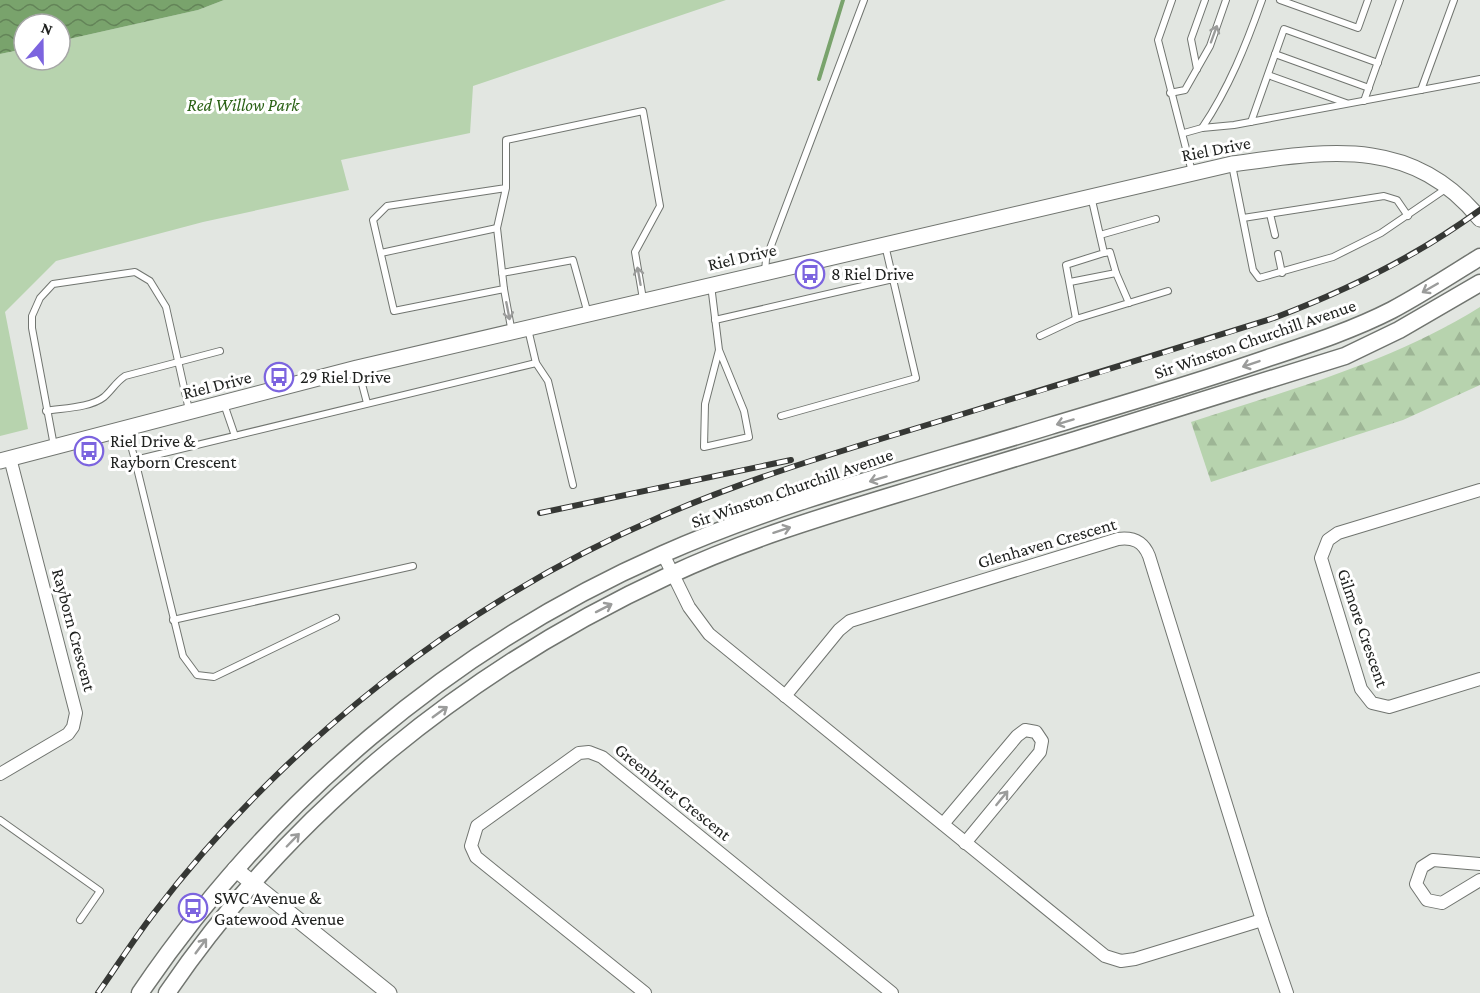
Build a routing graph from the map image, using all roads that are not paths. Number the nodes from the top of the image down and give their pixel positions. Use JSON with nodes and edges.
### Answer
{"nodes":[{"id":1,"x":864,"y":0,"type":"edge"},
{"id":2,"x":1172,"y":0,"type":"edge"},
{"id":3,"x":1204,"y":0,"type":"edge"},
{"id":4,"x":1226,"y":0,"type":"edge"},
{"id":5,"x":1262,"y":0,"type":"edge"},
{"id":6,"x":1280,"y":0,"type":"edge"},
{"id":7,"x":1368,"y":0,"type":"edge"},
{"id":8,"x":1400,"y":0,"type":"edge"},
{"id":9,"x":1454,"y":0,"type":"edge"},
{"id":10,"x":1275,"y":54,"type":"junction"},
{"id":11,"x":1378,"y":63,"type":"junction"},
{"id":12,"x":1197,"y":70,"type":"junction"},
{"id":13,"x":1268,"y":75,"type":"junction"},
{"id":14,"x":1480,"y":79,"type":"edge"},
{"id":15,"x":1369,"y":88,"type":"junction"},
{"id":16,"x":1421,"y":90,"type":"junction"},
{"id":17,"x":1170,"y":93,"type":"junction"},
{"id":18,"x":1364,"y":101,"type":"junction"},
{"id":19,"x":1348,"y":104,"type":"junction"},
{"id":20,"x":1251,"y":122,"type":"junction"},
{"id":21,"x":1202,"y":128,"type":"junction"},
{"id":22,"x":1184,"y":133,"type":"junction"},
{"id":23,"x":1232,"y":164,"type":"junction"},
{"id":24,"x":1192,"y":172,"type":"junction"},
{"id":25,"x":1448,"y":187,"type":"junction"},
{"id":26,"x":506,"y":188,"type":"junction"},
{"id":27,"x":1091,"y":196,"type":"junction"},
{"id":28,"x":1270,"y":214,"type":"junction"},
{"id":29,"x":1408,"y":216,"type":"junction"},
{"id":30,"x":1243,"y":218,"type":"junction"},
{"id":31,"x":1156,"y":219,"type":"dead end"},
{"id":32,"x":1480,"y":219,"type":"edge"},
{"id":33,"x":497,"y":228,"type":"junction"},
{"id":34,"x":1100,"y":235,"type":"junction"},
{"id":35,"x":1275,"y":235,"type":"dead end"},
{"id":36,"x":885,"y":244,"type":"junction"},
{"id":37,"x":381,"y":253,"type":"junction"},
{"id":38,"x":1104,"y":254,"type":"junction"},
{"id":39,"x":1278,"y":254,"type":"dead end"},
{"id":40,"x":1480,"y":257,"type":"edge"},
{"id":41,"x":765,"y":272,"type":"junction"},
{"id":42,"x":502,"y":273,"type":"junction"},
{"id":43,"x":1116,"y":273,"type":"junction"},
{"id":44,"x":1282,"y":273,"type":"junction"},
{"id":45,"x":893,"y":279,"type":"junction"},
{"id":46,"x":1070,"y":282,"type":"junction"},
{"id":47,"x":1480,"y":283,"type":"edge"},
{"id":48,"x":711,"y":285,"type":"junction"},
{"id":49,"x":504,"y":289,"type":"junction"},
{"id":50,"x":1168,"y":291,"type":"dead end"},
{"id":51,"x":644,"y":301,"type":"junction"},
{"id":52,"x":1129,"y":303,"type":"junction"},
{"id":53,"x":588,"y":314,"type":"junction"},
{"id":54,"x":1076,"y":319,"type":"junction"},
{"id":55,"x":714,"y":320,"type":"junction"},
{"id":56,"x":528,"y":328,"type":"junction"},
{"id":57,"x":512,"y":333,"type":"junction"},
{"id":58,"x":1040,"y":336,"type":"dead end"},
{"id":59,"x":719,"y":350,"type":"junction"},
{"id":60,"x":220,"y":351,"type":"dead end"},
{"id":61,"x":179,"y":362,"type":"junction"},
{"id":62,"x":536,"y":363,"type":"junction"},
{"id":63,"x":357,"y":368,"type":"junction"},
{"id":64,"x":224,"y":403,"type":"junction"},
{"id":65,"x":367,"y":403,"type":"junction"},
{"id":66,"x":46,"y":411,"type":"junction"},
{"id":67,"x":190,"y":412,"type":"junction"},
{"id":68,"x":781,"y":416,"type":"dead end"},
{"id":69,"x":126,"y":428,"type":"junction"},
{"id":70,"x":234,"y":436,"type":"junction"},
{"id":71,"x":54,"y":446,"type":"junction"},
{"id":72,"x":5,"y":459,"type":"edge"},
{"id":73,"x":135,"y":460,"type":"junction"},
{"id":74,"x":573,"y":485,"type":"dead end"},
{"id":75,"x":1480,"y":490,"type":"edge"},
{"id":76,"x":663,"y":554,"type":"junction"},
{"id":77,"x":413,"y":566,"type":"dead end"},
{"id":78,"x":672,"y":574,"type":"junction"},
{"id":79,"x":336,"y":618,"type":"dead end"},
{"id":80,"x":174,"y":620,"type":"junction"},
{"id":81,"x":1480,"y":679,"type":"edge"},
{"id":82,"x":785,"y":696,"type":"junction"},
{"id":83,"x":0,"y":774,"type":"edge"},
{"id":84,"x":0,"y":820,"type":"edge"},
{"id":85,"x":943,"y":825,"type":"junction"},
{"id":86,"x":965,"y":843,"type":"junction"},
{"id":87,"x":1480,"y":864,"type":"edge"},
{"id":88,"x":235,"y":869,"type":"junction"},
{"id":89,"x":1480,"y":880,"type":"edge"},
{"id":90,"x":253,"y":883,"type":"junction"},
{"id":91,"x":81,"y":920,"type":"dead end"},
{"id":92,"x":1262,"y":920,"type":"junction"},
{"id":93,"x":140,"y":993,"type":"edge"},
{"id":94,"x":167,"y":993,"type":"edge"},
{"id":95,"x":389,"y":993,"type":"edge"},
{"id":96,"x":645,"y":993,"type":"edge"},
{"id":97,"x":892,"y":993,"type":"edge"},
{"id":98,"x":1287,"y":993,"type":"edge"}],
"edges":[{"from":1,"to":41,"type":"lane"},
{"from":2,"to":17,"type":"lane"},
{"from":3,"to":12,"type":"lane"},
{"from":12,"to":4,"type":"lane","one_way":true},
{"from":5,"to":21,"type":"lane"},
{"from":6,"to":7,"type":"lane"},
{"from":8,"to":11,"type":"lane"},
{"from":9,"to":16,"type":"lane"},
{"from":10,"to":11,"type":"lane"},
{"from":10,"to":13,"type":"lane"},
{"from":10,"to":15,"type":"lane"},
{"from":11,"to":15,"type":"lane"},
{"from":12,"to":17,"type":"lane"},
{"from":13,"to":19,"type":"lane"},
{"from":13,"to":20,"type":"lane"},
{"from":14,"to":16,"type":"lane"},
{"from":15,"to":18,"type":"lane"},
{"from":16,"to":18,"type":"lane"},
{"from":17,"to":22,"type":"lane"},
{"from":18,"to":19,"type":"lane"},
{"from":19,"to":20,"type":"lane"},
{"from":20,"to":21,"type":"lane"},
{"from":21,"to":22,"type":"lane"},
{"from":22,"to":24,"type":"lane"},
{"from":23,"to":24,"type":"street","name":"Riel Drive"},
{"from":23,"to":25,"type":"street","name":"Riel Drive"},
{"from":23,"to":30,"type":"lane"},
{"from":24,"to":27,"type":"street","name":"Riel Drive"},
{"from":25,"to":29,"type":"lane"},
{"from":25,"to":32,"type":"street","name":"Riel Drive"},
{"from":26,"to":33,"type":"lane"},
{"from":26,"to":37,"type":"lane"},
{"from":51,"to":26,"type":"lane","one_way":true},
{"from":27,"to":34,"type":"lane"},
{"from":27,"to":36,"type":"street","name":"Riel Drive"},
{"from":28,"to":29,"type":"lane"},
{"from":28,"to":30,"type":"lane"},
{"from":28,"to":35,"type":"lane"},
{"from":29,"to":44,"type":"lane"},
{"from":30,"to":44,"type":"lane"},
{"from":31,"to":34,"type":"lane"},
{"from":33,"to":37,"type":"lane"},
{"from":33,"to":42,"type":"lane"},
{"from":34,"to":38,"type":"lane"},
{"from":36,"to":41,"type":"street","name":"Riel Drive"},
{"from":36,"to":45,"type":"lane"},
{"from":37,"to":49,"type":"lane"},
{"from":38,"to":43,"type":"lane"},
{"from":38,"to":46,"type":"lane"},
{"from":39,"to":44,"type":"lane"},
{"from":40,"to":76,"type":"main road","name":"Sir Winston Churchill Avenue","one_way":true},
{"from":41,"to":48,"type":"street","name":"Riel Drive"},
{"from":42,"to":49,"type":"lane"},
{"from":42,"to":53,"type":"lane"},
{"from":43,"to":46,"type":"lane"},
{"from":43,"to":52,"type":"lane"},
{"from":45,"to":55,"type":"lane"},
{"from":45,"to":68,"type":"lane"},
{"from":46,"to":54,"type":"lane"},
{"from":78,"to":47,"type":"main road","name":"Sir Winston Churchill Avenue","one_way":true},
{"from":48,"to":51,"type":"street","name":"Riel Drive"},
{"from":48,"to":55,"type":"lane"},
{"from":49,"to":57,"type":"lane","one_way":true},
{"from":50,"to":52,"type":"lane"},
{"from":51,"to":53,"type":"street","name":"Riel Drive"},
{"from":52,"to":54,"type":"lane"},
{"from":53,"to":56,"type":"street","name":"Riel Drive"},
{"from":54,"to":58,"type":"lane"},
{"from":55,"to":59,"type":"lane"},
{"from":56,"to":57,"type":"street","name":"Riel Drive"},
{"from":56,"to":62,"type":"lane"},
{"from":57,"to":63,"type":"street","name":"Riel Drive"},
{"from":59,"to":59,"type":"lane"},
{"from":60,"to":61,"type":"lane"},
{"from":61,"to":66,"type":"lane"},
{"from":61,"to":66,"type":"lane"},
{"from":61,"to":67,"type":"lane"},
{"from":62,"to":65,"type":"lane"},
{"from":62,"to":74,"type":"lane"},
{"from":63,"to":64,"type":"street","name":"Riel Drive"},
{"from":63,"to":65,"type":"lane"},
{"from":64,"to":67,"type":"street","name":"Riel Drive"},
{"from":64,"to":70,"type":"lane"},
{"from":65,"to":70,"type":"lane"},
{"from":66,"to":71,"type":"lane"},
{"from":67,"to":69,"type":"street","name":"Riel Drive"},
{"from":69,"to":71,"type":"street","name":"Riel Drive"},
{"from":69,"to":73,"type":"lane"},
{"from":70,"to":73,"type":"lane"},
{"from":71,"to":72,"type":"street","name":"Riel Drive"},
{"from":72,"to":83,"type":"street","name":"Rayborn Crescent"},
{"from":73,"to":80,"type":"lane"},
{"from":75,"to":81,"type":"street","name":"Gilmore Crescent"},
{"from":76,"to":78,"type":"street"},
{"from":76,"to":88,"type":"main road","name":"Sir Winston Churchill Avenue"},
{"from":77,"to":80,"type":"lane"},
{"from":78,"to":82,"type":"street"},
{"from":90,"to":78,"type":"main road","name":"Sir Winston Churchill Avenue","one_way":true},
{"from":79,"to":80,"type":"lane"},
{"from":82,"to":85,"type":"street"},
{"from":82,"to":92,"type":"street","name":"Glenhaven Crescent"},
{"from":84,"to":91,"type":"lane"},
{"from":85,"to":86,"type":"street"},
{"from":86,"to":85,"type":"street","one_way":true},
{"from":86,"to":92,"type":"street"},
{"from":87,"to":89,"type":"street"},
{"from":88,"to":90,"type":"street"},
{"from":88,"to":93,"type":"main road","name":"Sir Winston Churchill Avenue"},
{"from":94,"to":90,"type":"main road","name":"Sir Winston Churchill Avenue","one_way":true},
{"from":90,"to":95,"type":"street"},
{"from":92,"to":98,"type":"street","name":"Glenhaven Crescent"},
{"from":96,"to":97,"type":"street","name":"Greenbrier Crescent"}]}
